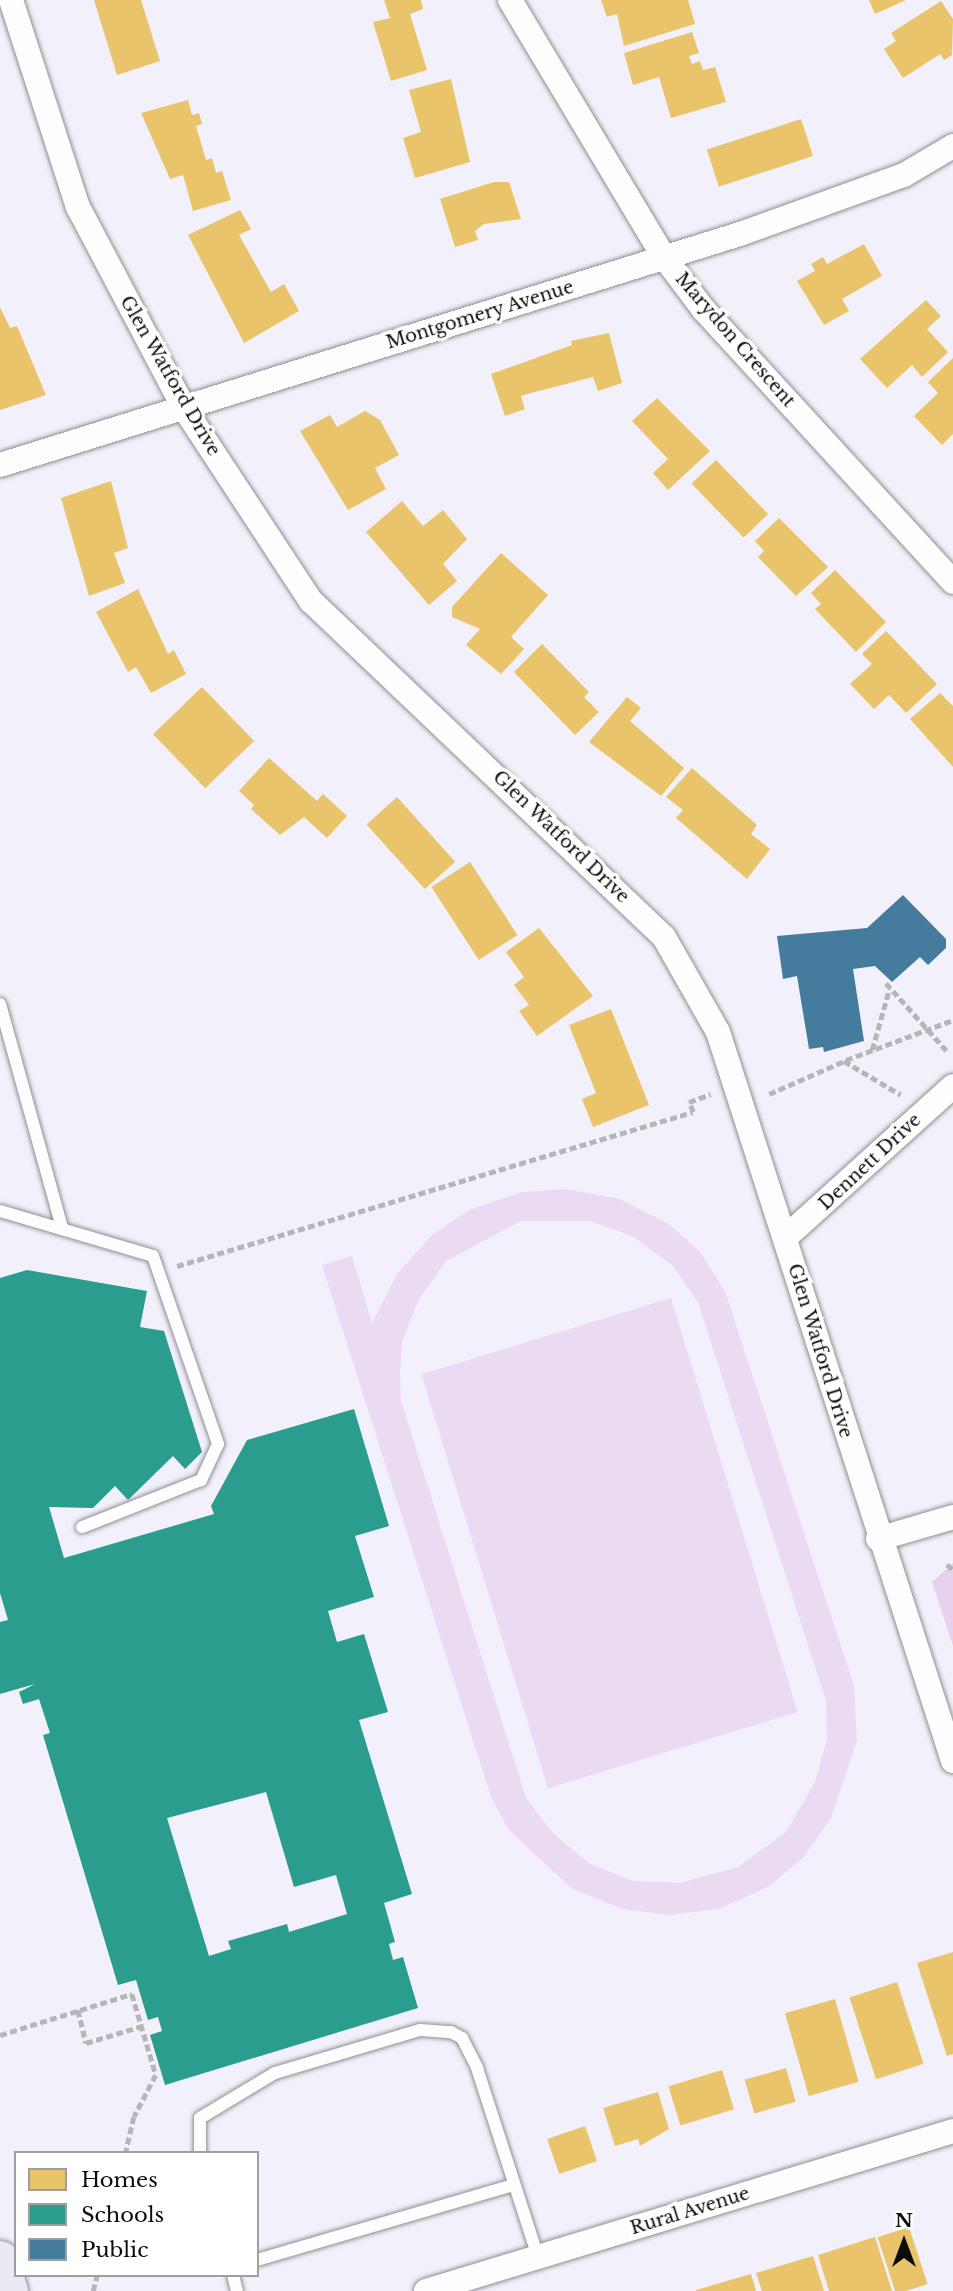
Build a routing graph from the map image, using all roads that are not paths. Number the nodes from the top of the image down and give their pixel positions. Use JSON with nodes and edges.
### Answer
{"nodes":[{"id":1,"x":11,"y":0,"type":"edge"},
{"id":2,"x":510,"y":0,"type":"edge"},
{"id":3,"x":953,"y":146,"type":"edge"},
{"id":4,"x":664,"y":257,"type":"junction"},
{"id":5,"x":184,"y":408,"type":"junction"},
{"id":6,"x":0,"y":465,"type":"edge"},
{"id":7,"x":953,"y":582,"type":"edge"},
{"id":8,"x":0,"y":1004,"type":"edge"},
{"id":9,"x":953,"y":1086,"type":"edge"},
{"id":10,"x":0,"y":1211,"type":"edge"},
{"id":11,"x":62,"y":1228,"type":"junction"},
{"id":12,"x":786,"y":1237,"type":"junction"},
{"id":13,"x":953,"y":1517,"type":"edge"},
{"id":14,"x":82,"y":1527,"type":"dead end"},
{"id":15,"x":878,"y":1539,"type":"junction"},
{"id":16,"x":953,"y":1761,"type":"edge"},
{"id":17,"x":953,"y":2131,"type":"edge"},
{"id":18,"x":200,"y":2151,"type":"edge"},
{"id":19,"x":514,"y":2185,"type":"junction"},
{"id":20,"x":538,"y":2257,"type":"junction"},
{"id":21,"x":0,"y":2258,"type":"edge"},
{"id":22,"x":259,"y":2259,"type":"edge"},
{"id":23,"x":10,"y":2291,"type":"edge"},
{"id":24,"x":426,"y":2291,"type":"edge"}],
"edges":[{"from":1,"to":5,"type":"street","name":"Glen Watford Drive"},
{"from":2,"to":4,"type":"street","name":"Marydon Crescent"},
{"from":3,"to":4,"type":"street","name":"Montgomery Avenue"},
{"from":4,"to":5,"type":"street","name":"Montgomery Avenue"},
{"from":4,"to":7,"type":"street","name":"Marydon Crescent"},
{"from":5,"to":6,"type":"street","name":"Montgomery Avenue"},
{"from":5,"to":12,"type":"street","name":"Glen Watford Drive"},
{"from":8,"to":11,"type":"lane"},
{"from":9,"to":12,"type":"street","name":"Dennett Drive"},
{"from":10,"to":11,"type":"lane"},
{"from":11,"to":14,"type":"lane"},
{"from":12,"to":15,"type":"street","name":"Glen Watford Drive"},
{"from":13,"to":15,"type":"street"},
{"from":15,"to":16,"type":"street","name":"Glen Watford Drive"},
{"from":17,"to":20,"type":"street","name":"Rural Avenue"},
{"from":18,"to":19,"type":"lane"},
{"from":19,"to":20,"type":"lane"},
{"from":19,"to":22,"type":"lane"},
{"from":20,"to":24,"type":"street","name":"Rural Avenue"},
{"from":21,"to":23,"type":"main road"}]}
